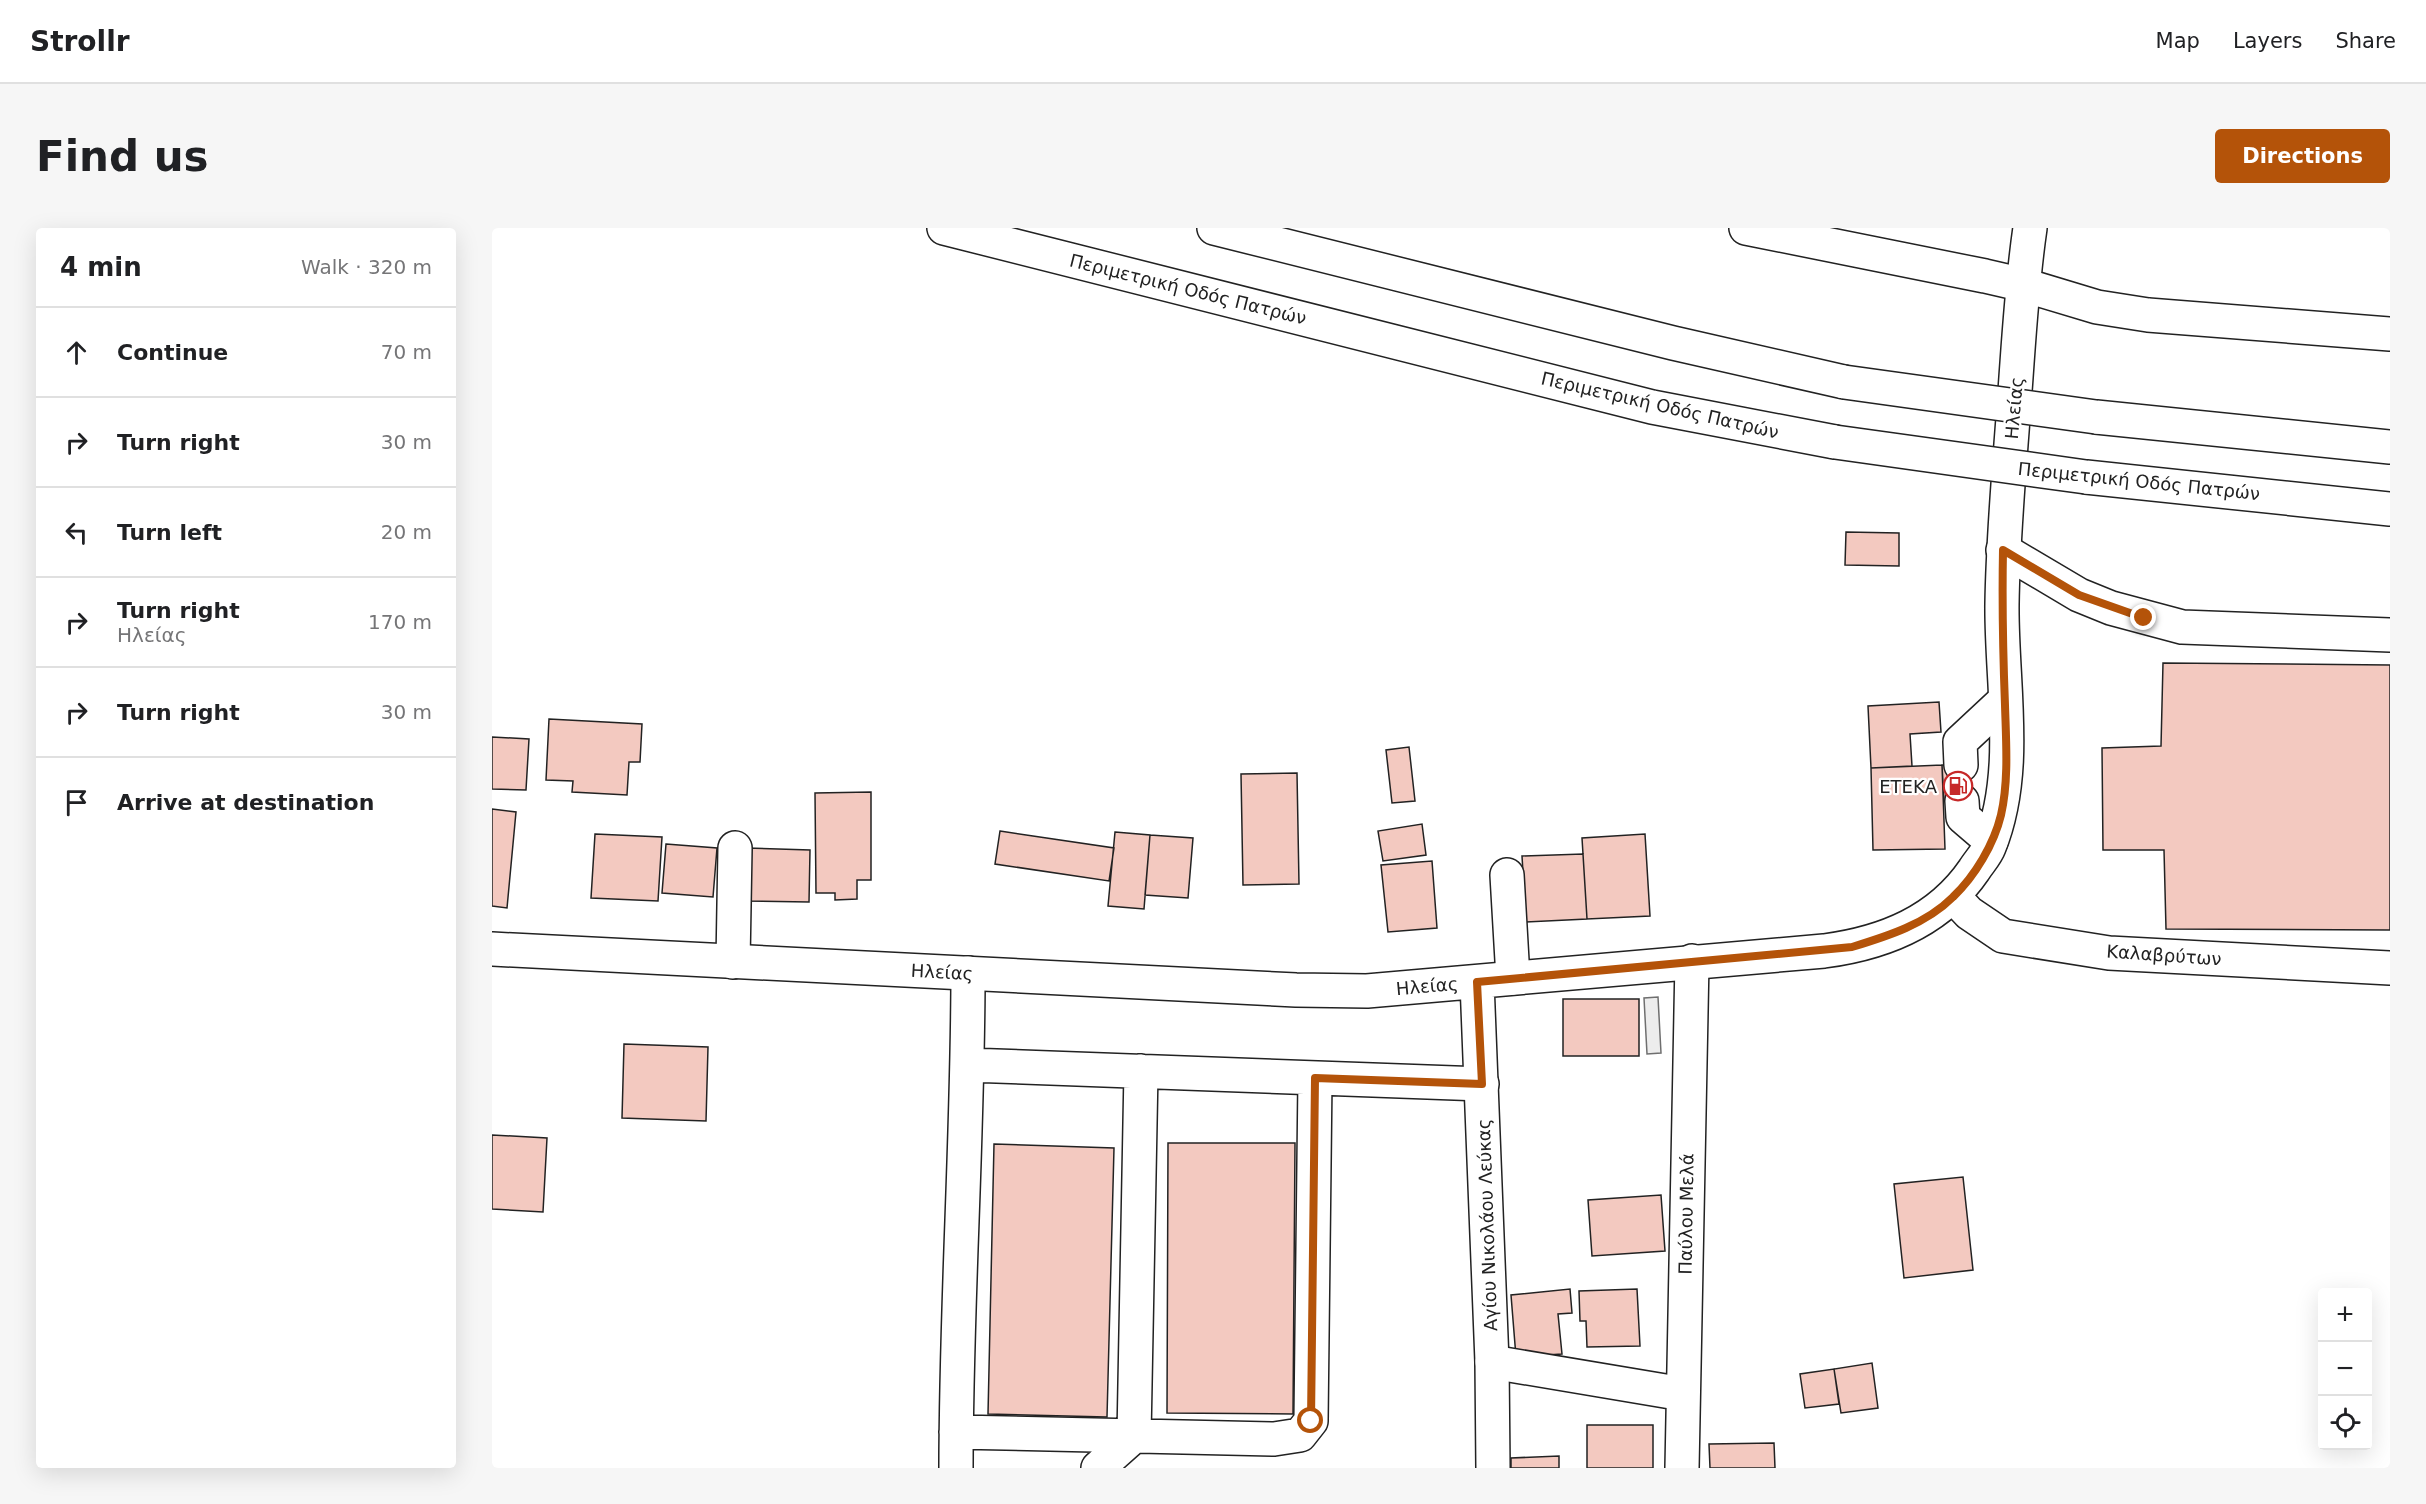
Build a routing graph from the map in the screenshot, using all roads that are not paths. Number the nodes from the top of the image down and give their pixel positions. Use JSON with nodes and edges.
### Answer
{"nodes":[{"id":1,"x":944,"y":228,"type":"edge"},
{"id":2,"x":1214,"y":228,"type":"edge"},
{"id":3,"x":1746,"y":228,"type":"edge"},
{"id":4,"x":2030,"y":228,"type":"edge"},
{"id":5,"x":2024,"y":285,"type":"junction"},
{"id":6,"x":2390,"y":334,"type":"edge"},
{"id":7,"x":2390,"y":447,"type":"edge"},
{"id":8,"x":2390,"y":509,"type":"edge"},
{"id":9,"x":2003,"y":550,"type":"junction"},
{"id":10,"x":2390,"y":635,"type":"edge"},
{"id":11,"x":2004,"y":701,"type":"junction"},
{"id":12,"x":1961,"y":765,"type":"dead end"},
{"id":13,"x":1962,"y":801,"type":"dead end"},
{"id":14,"x":1991,"y":841,"type":"junction"},
{"id":15,"x":735,"y":848,"type":"dead end"},
{"id":16,"x":1507,"y":875,"type":"dead end"},
{"id":17,"x":1954,"y":897,"type":"junction"},
{"id":18,"x":492,"y":950,"type":"edge"},
{"id":19,"x":1692,"y":961,"type":"junction"},
{"id":20,"x":733,"y":962,"type":"junction"},
{"id":21,"x":2390,"y":968,"type":"edge"},
{"id":22,"x":968,"y":973,"type":"junction"},
{"id":23,"x":1513,"y":978,"type":"junction"},
{"id":24,"x":1477,"y":982,"type":"junction"},
{"id":25,"x":968,"y":1065,"type":"junction"},
{"id":26,"x":1141,"y":1071,"type":"junction"},
{"id":27,"x":1315,"y":1078,"type":"junction"},
{"id":28,"x":1482,"y":1084,"type":"junction"},
{"id":29,"x":1492,"y":1362,"type":"junction"},
{"id":30,"x":1683,"y":1394,"type":"junction"},
{"id":31,"x":956,"y":1432,"type":"junction"},
{"id":32,"x":1134,"y":1436,"type":"junction"},
{"id":33,"x":956,"y":1468,"type":"edge"},
{"id":34,"x":1098,"y":1468,"type":"edge"},
{"id":35,"x":1493,"y":1468,"type":"edge"},
{"id":36,"x":1682,"y":1468,"type":"edge"}],
"edges":[{"from":1,"to":8,"type":"main road","name":"Περιμετρική Οδός Πατρών","bridge":true},
{"from":2,"to":7,"type":"main road","bridge":true},
{"from":3,"to":5,"type":"main road"},
{"from":4,"to":5,"type":"main road","name":"Ηλείας"},
{"from":5,"to":6,"type":"main road"},
{"from":5,"to":9,"type":"main road","name":"Ηλείας"},
{"from":9,"to":10,"type":"main road"},
{"from":9,"to":11,"type":"main road","name":"Ηλείας"},
{"from":11,"to":12,"type":"main road"},
{"from":11,"to":14,"type":"main road","name":"Ηλείας"},
{"from":13,"to":14,"type":"main road"},
{"from":14,"to":17,"type":"main road","name":"Ηλείας"},
{"from":15,"to":20,"type":"main road"},
{"from":16,"to":23,"type":"main road"},
{"from":17,"to":19,"type":"main road","name":"Ηλείας"},
{"from":17,"to":21,"type":"main road","name":"Καλαβρύτων"},
{"from":18,"to":20,"type":"main road","name":"Ηλείας"},
{"from":19,"to":23,"type":"main road","name":"Ηλείας"},
{"from":19,"to":30,"type":"main road","name":"Παύλου Μελά"},
{"from":20,"to":22,"type":"main road","name":"Ηλείας"},
{"from":22,"to":24,"type":"main road","name":"Ηλείας"},
{"from":22,"to":25,"type":"main road"},
{"from":23,"to":24,"type":"main road","name":"Ηλείας"},
{"from":24,"to":28,"type":"main road","name":"Αγίου Νικολάου Λεύκας"},
{"from":25,"to":26,"type":"main road"},
{"from":25,"to":31,"type":"main road"},
{"from":26,"to":27,"type":"main road"},
{"from":26,"to":32,"type":"main road"},
{"from":27,"to":28,"type":"main road"},
{"from":27,"to":32,"type":"main road"},
{"from":28,"to":29,"type":"main road","name":"Αγίου Νικολάου Λεύκας"},
{"from":29,"to":30,"type":"main road"},
{"from":29,"to":35,"type":"main road","name":"Αγίου Νικολάου Λεύκας"},
{"from":30,"to":36,"type":"main road","name":"Παύλου Μελά"},
{"from":31,"to":32,"type":"main road"},
{"from":31,"to":33,"type":"main road"},
{"from":32,"to":34,"type":"main road"}]}
